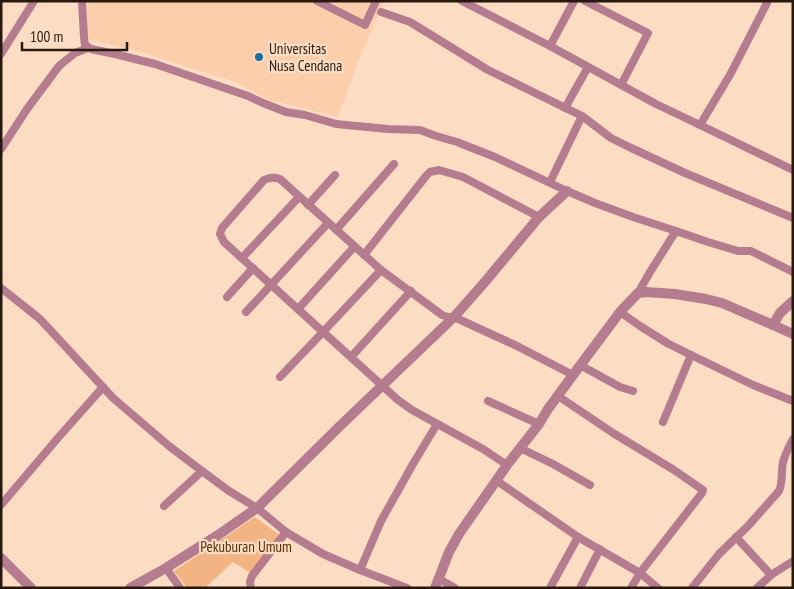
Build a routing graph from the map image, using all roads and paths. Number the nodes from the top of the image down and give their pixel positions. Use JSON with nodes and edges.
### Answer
{"nodes":[{"id":1,"x":34,"y":1,"type":"edge"},
{"id":2,"x":82,"y":1,"type":"edge"},
{"id":3,"x":317,"y":1,"type":"edge"},
{"id":4,"x":376,"y":1,"type":"edge"},
{"id":5,"x":574,"y":1,"type":"edge"},
{"id":6,"x":585,"y":1,"type":"edge"},
{"id":7,"x":768,"y":1,"type":"edge"},
{"id":8,"x":466,"y":2,"type":"edge"},
{"id":9,"x":381,"y":12,"type":"dead end"},
{"id":10,"x":550,"y":46,"type":"junction"},
{"id":11,"x":88,"y":48,"type":"junction"},
{"id":12,"x":1,"y":54,"type":"edge"},
{"id":13,"x":588,"y":67,"type":"junction"},
{"id":14,"x":621,"y":85,"type":"junction"},
{"id":15,"x":565,"y":108,"type":"junction"},
{"id":16,"x":582,"y":116,"type":"junction"},
{"id":17,"x":700,"y":125,"type":"junction"},
{"id":18,"x":1,"y":149,"type":"edge"},
{"id":19,"x":394,"y":164,"type":"dead end"},
{"id":20,"x":793,"y":170,"type":"edge"},
{"id":21,"x":334,"y":175,"type":"dead end"},
{"id":22,"x":550,"y":182,"type":"junction"},
{"id":23,"x":567,"y":191,"type":"junction"},
{"id":24,"x":299,"y":197,"type":"junction"},
{"id":25,"x":308,"y":205,"type":"junction"},
{"id":26,"x":539,"y":217,"type":"junction"},
{"id":27,"x":793,"y":218,"type":"edge"},
{"id":28,"x":328,"y":223,"type":"junction"},
{"id":29,"x":336,"y":230,"type":"junction"},
{"id":30,"x":676,"y":231,"type":"junction"},
{"id":31,"x":354,"y":247,"type":"junction"},
{"id":32,"x":364,"y":255,"type":"junction"},
{"id":33,"x":242,"y":258,"type":"junction"},
{"id":34,"x":253,"y":268,"type":"junction"},
{"id":35,"x":381,"y":270,"type":"junction"},
{"id":36,"x":793,"y":272,"type":"edge"},
{"id":37,"x":271,"y":285,"type":"junction"},
{"id":38,"x":2,"y":291,"type":"edge"},
{"id":39,"x":411,"y":291,"type":"junction"},
{"id":40,"x":638,"y":293,"type":"junction"},
{"id":41,"x":227,"y":297,"type":"dead end"},
{"id":42,"x":793,"y":301,"type":"edge"},
{"id":43,"x":298,"y":309,"type":"junction"},
{"id":44,"x":246,"y":312,"type":"dead end"},
{"id":45,"x":620,"y":312,"type":"junction"},
{"id":46,"x":454,"y":317,"type":"junction"},
{"id":47,"x":774,"y":325,"type":"junction"},
{"id":48,"x":324,"y":332,"type":"junction"},
{"id":49,"x":793,"y":334,"type":"edge"},
{"id":50,"x":691,"y":355,"type":"junction"},
{"id":51,"x":351,"y":357,"type":"junction"},
{"id":52,"x":580,"y":366,"type":"junction"},
{"id":53,"x":572,"y":375,"type":"junction"},
{"id":54,"x":280,"y":377,"type":"dead end"},
{"id":55,"x":383,"y":386,"type":"junction"},
{"id":56,"x":103,"y":387,"type":"junction"},
{"id":57,"x":633,"y":390,"type":"dead end"},
{"id":58,"x":558,"y":396,"type":"junction"},
{"id":59,"x":488,"y":401,"type":"dead end"},
{"id":60,"x":793,"y":401,"type":"edge"},
{"id":61,"x":663,"y":422,"type":"dead end"},
{"id":62,"x":437,"y":424,"type":"junction"},
{"id":63,"x":539,"y":424,"type":"junction"},
{"id":64,"x":793,"y":439,"type":"edge"},
{"id":65,"x":520,"y":448,"type":"junction"},
{"id":66,"x":507,"y":465,"type":"junction"},
{"id":67,"x":202,"y":472,"type":"junction"},
{"id":68,"x":497,"y":480,"type":"junction"},
{"id":69,"x":590,"y":485,"type":"dead end"},
{"id":70,"x":1,"y":505,"type":"edge"},
{"id":71,"x":164,"y":506,"type":"dead end"},
{"id":72,"x":257,"y":508,"type":"junction"},
{"id":73,"x":286,"y":532,"type":"junction"},
{"id":74,"x":578,"y":537,"type":"junction"},
{"id":75,"x":736,"y":537,"type":"junction"},
{"id":76,"x":600,"y":549,"type":"junction"},
{"id":77,"x":1,"y":558,"type":"edge"},
{"id":78,"x":793,"y":561,"type":"edge"},
{"id":79,"x":166,"y":568,"type":"junction"},
{"id":80,"x":360,"y":570,"type":"junction"},
{"id":81,"x":640,"y":573,"type":"junction"},
{"id":82,"x":771,"y":576,"type":"junction"},
{"id":83,"x":437,"y":584,"type":"edge"},
{"id":84,"x":31,"y":588,"type":"edge"},
{"id":85,"x":130,"y":588,"type":"edge"},
{"id":86,"x":180,"y":588,"type":"edge"},
{"id":87,"x":251,"y":588,"type":"edge"},
{"id":88,"x":407,"y":588,"type":"edge"},
{"id":89,"x":454,"y":588,"type":"edge"},
{"id":90,"x":550,"y":588,"type":"edge"},
{"id":91,"x":580,"y":588,"type":"edge"},
{"id":92,"x":631,"y":588,"type":"edge"},
{"id":93,"x":658,"y":588,"type":"edge"},
{"id":94,"x":692,"y":588,"type":"edge"},
{"id":95,"x":757,"y":588,"type":"edge"}],
"edges":[{"from":1,"to":12,"type":"street"},
{"from":2,"to":11,"type":"street"},
{"from":3,"to":4,"type":"street"},
{"from":5,"to":10,"type":"street"},
{"from":6,"to":14,"type":"street"},
{"from":7,"to":17,"type":"street"},
{"from":8,"to":10,"type":"street"},
{"from":9,"to":15,"type":"street"},
{"from":10,"to":13,"type":"street"},
{"from":11,"to":18,"type":"street"},
{"from":11,"to":22,"type":"street"},
{"from":13,"to":14,"type":"street"},
{"from":13,"to":15,"type":"street"},
{"from":14,"to":17,"type":"street"},
{"from":15,"to":16,"type":"street"},
{"from":16,"to":22,"type":"street"},
{"from":16,"to":27,"type":"street"},
{"from":17,"to":20,"type":"street"},
{"from":19,"to":29,"type":"street"},
{"from":21,"to":25,"type":"street"},
{"from":22,"to":23,"type":"street"},
{"from":23,"to":26,"type":"street"},
{"from":23,"to":30,"type":"street"},
{"from":24,"to":25,"type":"street"},
{"from":24,"to":33,"type":"street"},
{"from":24,"to":33,"type":"street"},
{"from":25,"to":28,"type":"street"},
{"from":26,"to":32,"type":"street"},
{"from":26,"to":46,"type":"street"},
{"from":28,"to":29,"type":"street"},
{"from":28,"to":37,"type":"street"},
{"from":29,"to":31,"type":"street"},
{"from":30,"to":36,"type":"street"},
{"from":30,"to":40,"type":"street"},
{"from":31,"to":32,"type":"street"},
{"from":31,"to":43,"type":"street"},
{"from":32,"to":35,"type":"street"},
{"from":33,"to":34,"type":"street"},
{"from":34,"to":37,"type":"street"},
{"from":34,"to":41,"type":"street"},
{"from":35,"to":39,"type":"street"},
{"from":35,"to":48,"type":"street"},
{"from":37,"to":43,"type":"street"},
{"from":37,"to":44,"type":"street"},
{"from":38,"to":56,"type":"street"},
{"from":39,"to":46,"type":"street"},
{"from":39,"to":51,"type":"street"},
{"from":40,"to":45,"type":"street"},
{"from":40,"to":47,"type":"street"},
{"from":42,"to":47,"type":"street"},
{"from":43,"to":48,"type":"street"},
{"from":45,"to":50,"type":"street"},
{"from":45,"to":52,"type":"street"},
{"from":46,"to":53,"type":"street"},
{"from":46,"to":55,"type":"street"},
{"from":47,"to":49,"type":"street"},
{"from":48,"to":51,"type":"street"},
{"from":48,"to":54,"type":"street"},
{"from":50,"to":60,"type":"street"},
{"from":50,"to":61,"type":"street"},
{"from":51,"to":55,"type":"street"},
{"from":52,"to":53,"type":"street"},
{"from":52,"to":57,"type":"street"},
{"from":53,"to":58,"type":"street"},
{"from":55,"to":62,"type":"street"},
{"from":55,"to":72,"type":"street"},
{"from":56,"to":67,"type":"street"},
{"from":56,"to":70,"type":"street"},
{"from":58,"to":63,"type":"street"},
{"from":58,"to":81,"type":"street"},
{"from":59,"to":63,"type":"street"},
{"from":62,"to":66,"type":"street"},
{"from":62,"to":80,"type":"street"},
{"from":63,"to":65,"type":"street"},
{"from":64,"to":75,"type":"street"},
{"from":65,"to":66,"type":"street"},
{"from":65,"to":69,"type":"street"},
{"from":66,"to":68,"type":"street"},
{"from":67,"to":71,"type":"street"},
{"from":67,"to":72,"type":"street"},
{"from":68,"to":74,"type":"street"},
{"from":68,"to":83,"type":"street"},
{"from":72,"to":73,"type":"street"},
{"from":72,"to":79,"type":"street"},
{"from":73,"to":80,"type":"street"},
{"from":73,"to":87,"type":"street"},
{"from":74,"to":76,"type":"street"},
{"from":74,"to":90,"type":"street"},
{"from":75,"to":82,"type":"street"},
{"from":75,"to":94,"type":"street"},
{"from":76,"to":81,"type":"street"},
{"from":76,"to":91,"type":"street"},
{"from":77,"to":84,"type":"street"},
{"from":78,"to":82,"type":"street"},
{"from":79,"to":85,"type":"street"},
{"from":79,"to":86,"type":"street"},
{"from":80,"to":88,"type":"street"},
{"from":81,"to":92,"type":"street"},
{"from":81,"to":93,"type":"street"},
{"from":82,"to":95,"type":"street"},
{"from":83,"to":89,"type":"street"}]}
